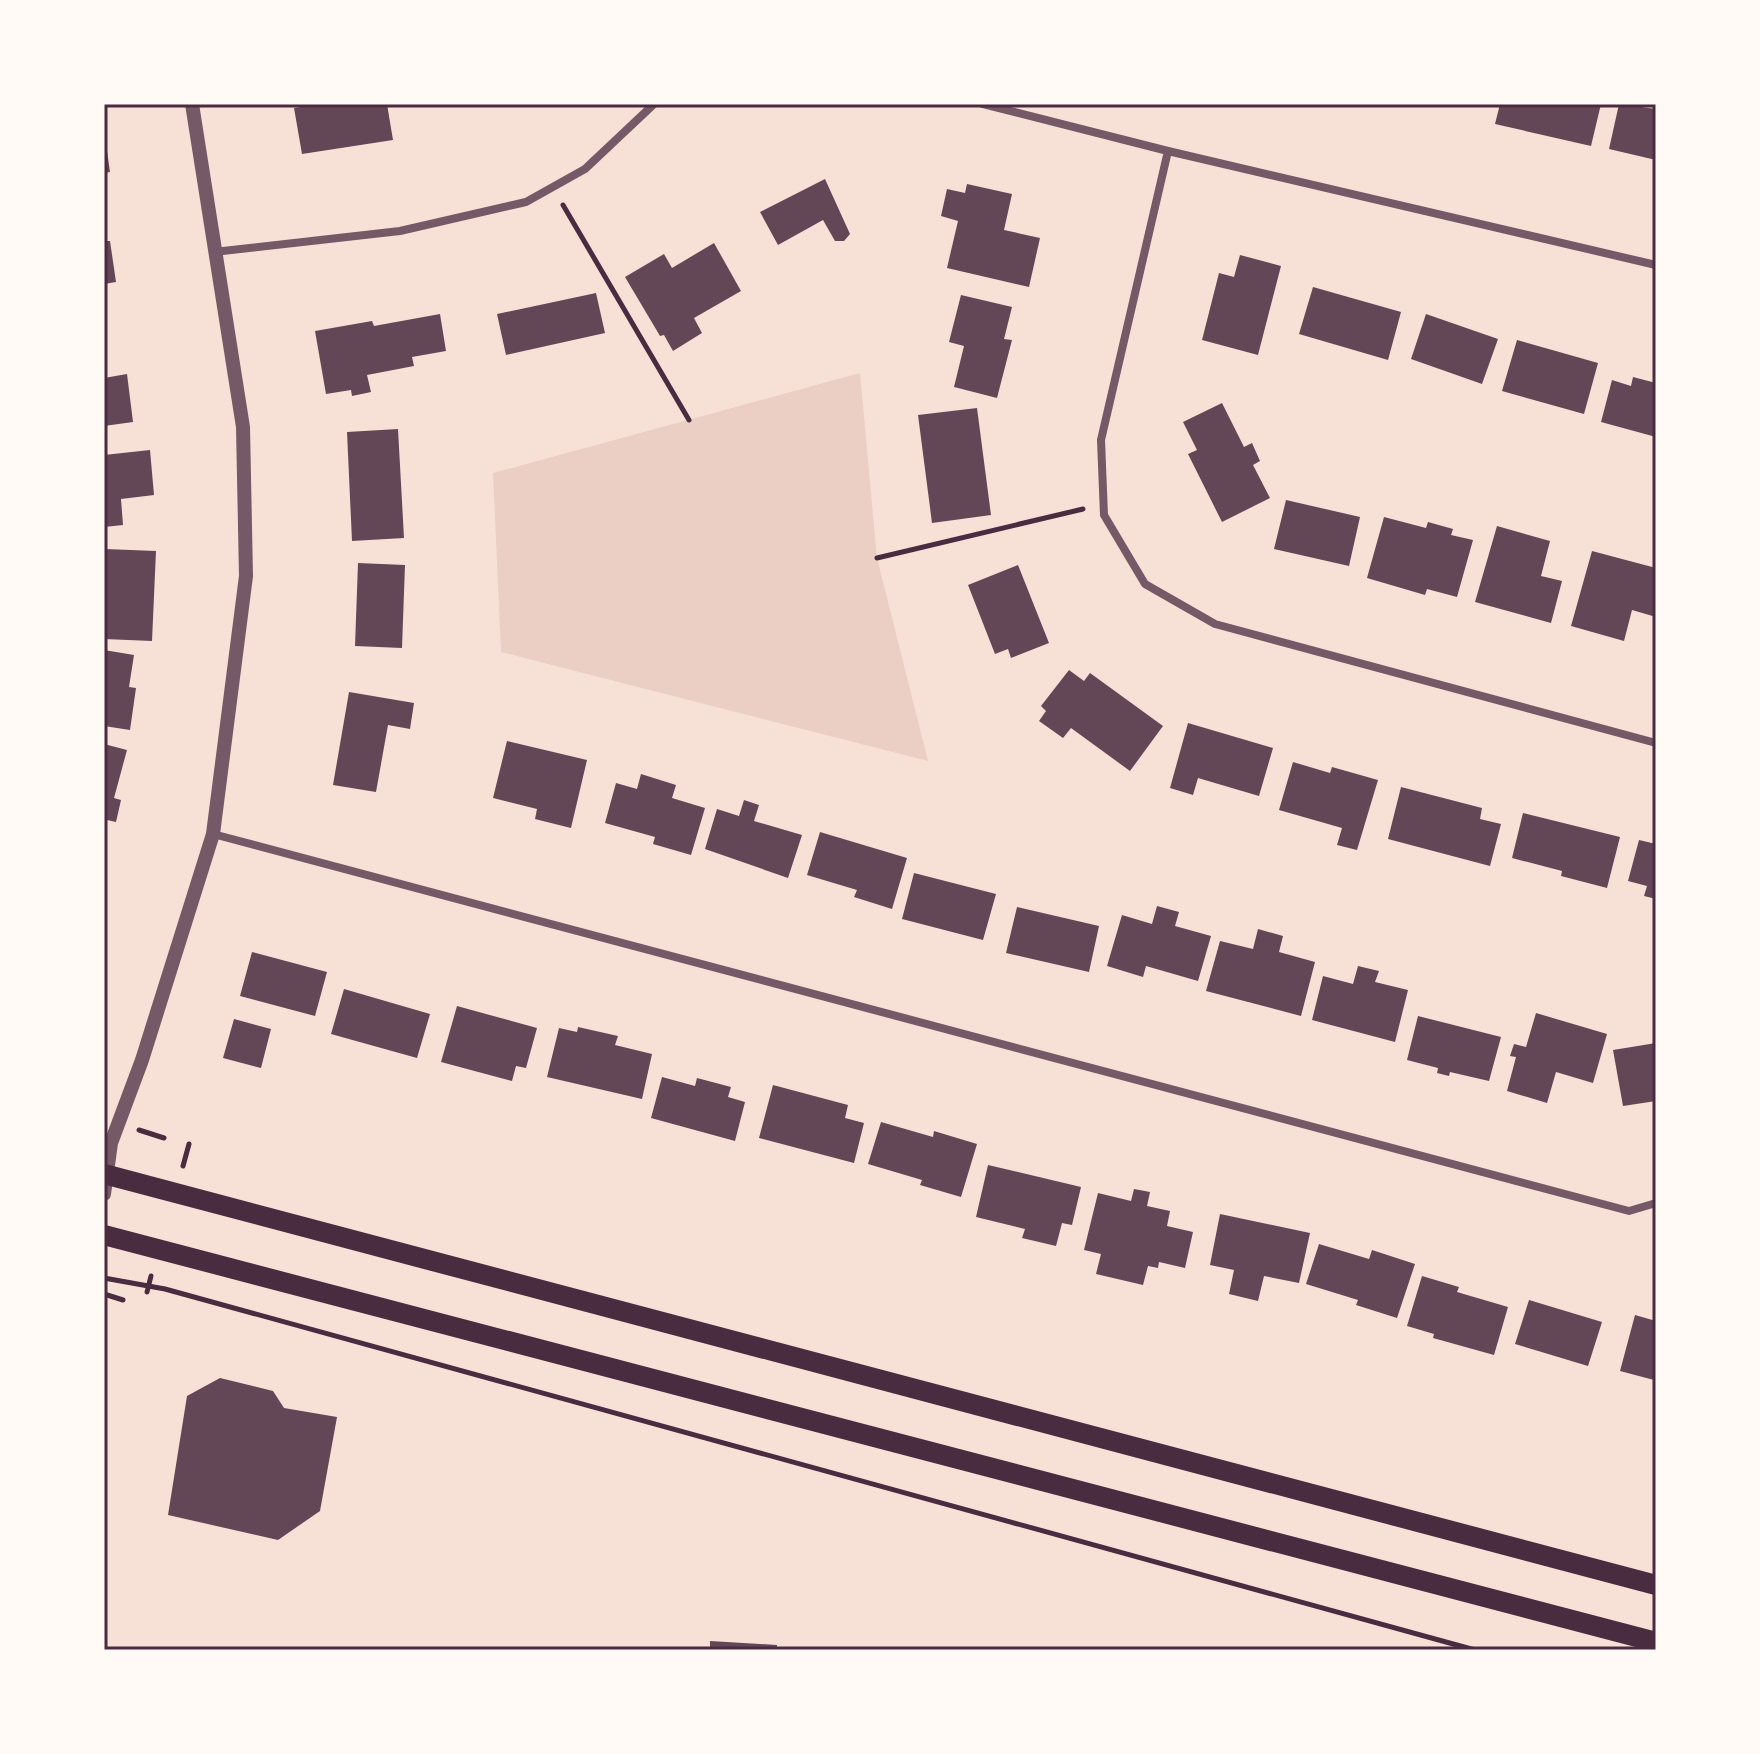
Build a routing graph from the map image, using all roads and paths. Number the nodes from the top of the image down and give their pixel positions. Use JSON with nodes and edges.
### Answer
{"nodes":[{"id":1,"x":192,"y":104,"type":"edge"},
{"id":2,"x":654,"y":104,"type":"edge"},
{"id":3,"x":983,"y":104,"type":"edge"},
{"id":4,"x":1168,"y":151,"type":"junction"},
{"id":5,"x":552,"y":187,"type":"junction"},
{"id":6,"x":214,"y":252,"type":"junction"},
{"id":7,"x":1656,"y":265,"type":"edge"},
{"id":8,"x":689,"y":420,"type":"dead end"},
{"id":9,"x":1104,"y":502,"type":"junction"},
{"id":10,"x":877,"y":558,"type":"dead end"},
{"id":11,"x":1656,"y":743,"type":"edge"},
{"id":12,"x":213,"y":834,"type":"junction"},
{"id":13,"x":106,"y":1181,"type":"edge"},
{"id":14,"x":1656,"y":1203,"type":"edge"},
{"id":15,"x":104,"y":1235,"type":"edge"},
{"id":16,"x":104,"y":1278,"type":"edge"},
{"id":17,"x":104,"y":1294,"type":"edge"},
{"id":18,"x":123,"y":1300,"type":"dead end"},
{"id":19,"x":1656,"y":1585,"type":"edge"},
{"id":20,"x":1656,"y":1642,"type":"edge"},
{"id":21,"x":1475,"y":1650,"type":"edge"}],
"edges":[{"from":1,"to":6,"type":"street"},
{"from":2,"to":5,"type":"street"},
{"from":3,"to":4,"type":"street"},
{"from":4,"to":7,"type":"street"},
{"from":4,"to":9,"type":"street"},
{"from":5,"to":6,"type":"street"},
{"from":5,"to":8,"type":"path"},
{"from":6,"to":12,"type":"street"},
{"from":9,"to":10,"type":"path"},
{"from":9,"to":11,"type":"street"},
{"from":12,"to":13,"type":"street"},
{"from":12,"to":14,"type":"street"},
{"from":13,"to":19,"type":"main road"},
{"from":15,"to":20,"type":"main road"},
{"from":16,"to":21,"type":"path"},
{"from":17,"to":18,"type":"path"}]}
